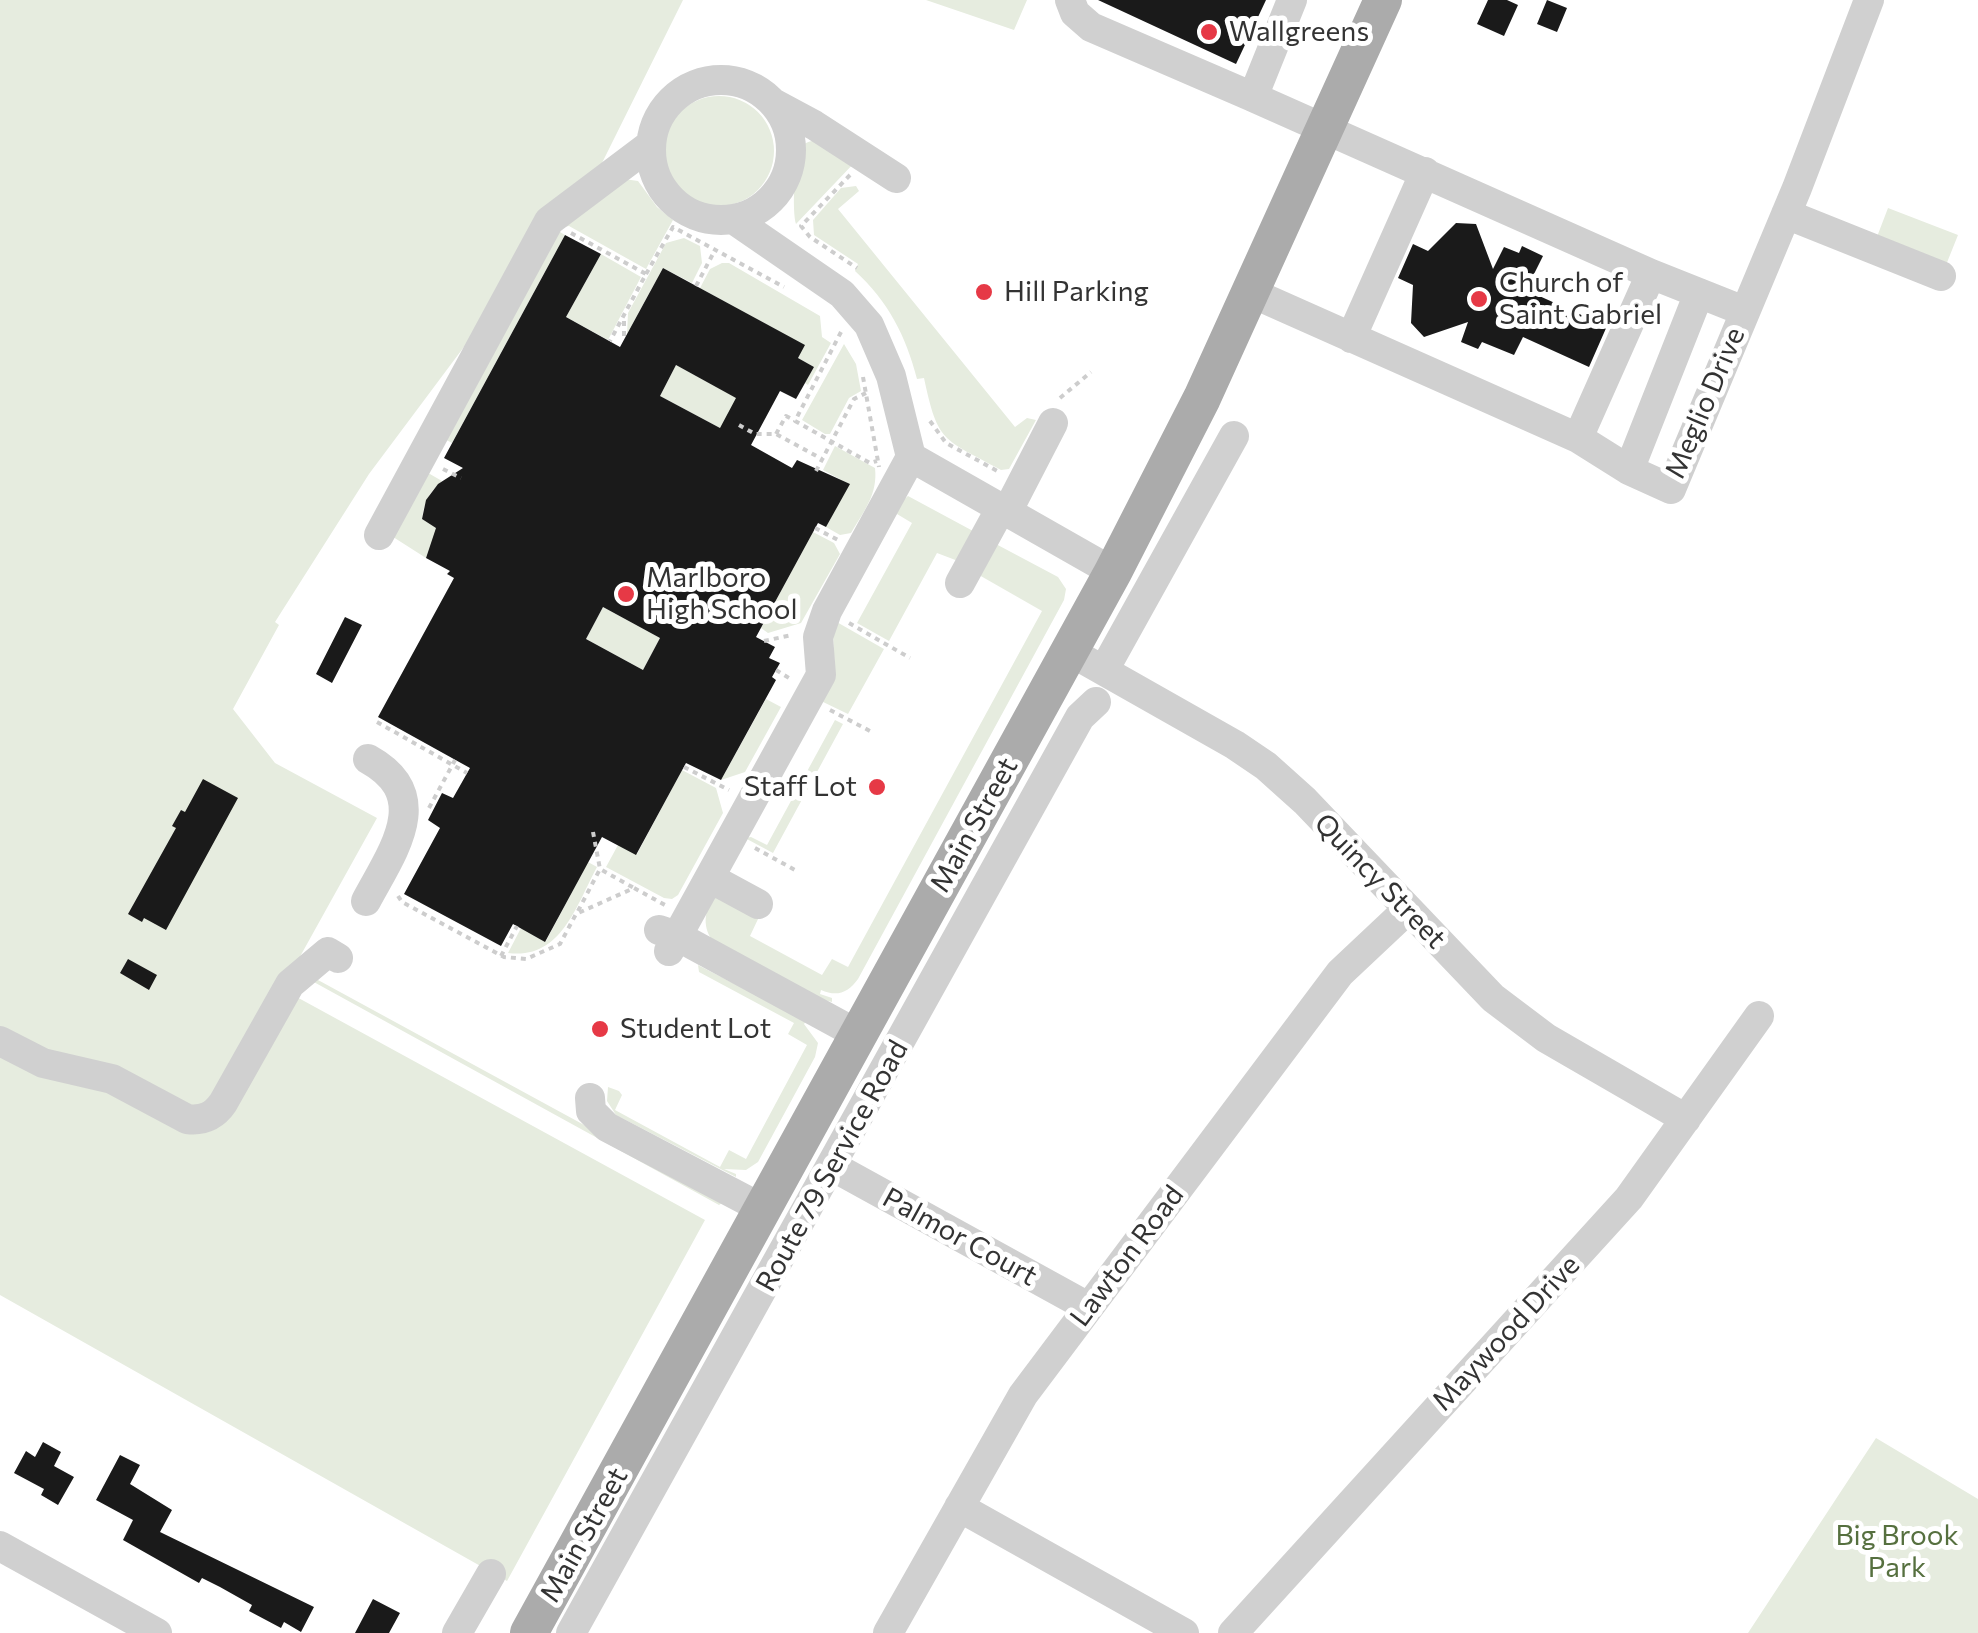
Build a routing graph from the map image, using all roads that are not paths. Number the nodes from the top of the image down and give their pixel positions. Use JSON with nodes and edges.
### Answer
{"nodes":[{"id":1,"x":1070,"y":0,"type":"edge"},
{"id":2,"x":1292,"y":0,"type":"edge"},
{"id":3,"x":1384,"y":0,"type":"edge"},
{"id":4,"x":1869,"y":0,"type":"edge"},
{"id":5,"x":1253,"y":97,"type":"junction"},
{"id":6,"x":773,"y":103,"type":"junction"},
{"id":7,"x":1326,"y":129,"type":"junction"},
{"id":8,"x":650,"y":146,"type":"junction"},
{"id":9,"x":1425,"y":172,"type":"junction"},
{"id":10,"x":896,"y":178,"type":"dead end"},
{"id":11,"x":776,"y":192,"type":"junction"},
{"id":12,"x":1786,"y":214,"type":"junction"},
{"id":13,"x":733,"y":218,"type":"junction"},
{"id":14,"x":785,"y":256,"type":"junction"},
{"id":15,"x":1651,"y":274,"type":"junction"},
{"id":16,"x":1941,"y":276,"type":"dead end"},
{"id":17,"x":1252,"y":293,"type":"junction"},
{"id":18,"x":1699,"y":293,"type":"junction"},
{"id":19,"x":1744,"y":311,"type":"junction"},
{"id":20,"x":1351,"y":338,"type":"junction"},
{"id":21,"x":1054,"y":413,"type":"road end"},
{"id":22,"x":1234,"y":436,"type":"dead end"},
{"id":23,"x":1578,"y":438,"type":"junction"},
{"id":24,"x":911,"y":457,"type":"junction"},
{"id":25,"x":1629,"y":470,"type":"junction"},
{"id":26,"x":1004,"y":510,"type":"junction"},
{"id":27,"x":379,"y":536,"type":"dead end"},
{"id":28,"x":1113,"y":572,"type":"junction"},
{"id":29,"x":960,"y":583,"type":"dead end"},
{"id":30,"x":1070,"y":651,"type":"junction"},
{"id":31,"x":1104,"y":670,"type":"junction"},
{"id":32,"x":1096,"y":702,"type":"dead end"},
{"id":33,"x":368,"y":760,"type":"dead end"},
{"id":34,"x":710,"y":878,"type":"junction"},
{"id":35,"x":366,"y":901,"type":"dead end"},
{"id":36,"x":758,"y":904,"type":"dead end"},
{"id":37,"x":1407,"y":910,"type":"junction"},
{"id":38,"x":338,"y":958,"type":"dead end"},
{"id":39,"x":1759,"y":1016,"type":"dead end"},
{"id":40,"x":859,"y":1035,"type":"junction"},
{"id":41,"x":0,"y":1041,"type":"edge"},
{"id":42,"x":590,"y":1098,"type":"dead end"},
{"id":43,"x":1686,"y":1119,"type":"junction"},
{"id":44,"x":832,"y":1166,"type":"junction"},
{"id":45,"x":763,"y":1210,"type":"junction"},
{"id":46,"x":1088,"y":1307,"type":"junction"},
{"id":47,"x":959,"y":1507,"type":"junction"},
{"id":48,"x":0,"y":1546,"type":"edge"},
{"id":49,"x":491,"y":1574,"type":"dead end"},
{"id":50,"x":158,"y":1633,"type":"edge"},
{"id":51,"x":457,"y":1633,"type":"edge"},
{"id":52,"x":529,"y":1633,"type":"edge"},
{"id":53,"x":572,"y":1633,"type":"edge"},
{"id":54,"x":888,"y":1633,"type":"edge"},
{"id":55,"x":1184,"y":1633,"type":"edge"},
{"id":56,"x":1233,"y":1633,"type":"edge"}],
"edges":[{"from":1,"to":5,"type":"street"},
{"from":2,"to":5,"type":"street"},
{"from":3,"to":7,"type":"main road","name":"Main Street"},
{"from":4,"to":12,"type":"street","name":"Meglio Drive"},
{"from":5,"to":7,"type":"street"},
{"from":6,"to":8,"type":"street"},
{"from":6,"to":10,"type":"street"},
{"from":6,"to":11,"type":"street"},
{"from":7,"to":9,"type":"street"},
{"from":7,"to":17,"type":"main road","name":"Main Street"},
{"from":8,"to":13,"type":"street"},
{"from":8,"to":27,"type":"street"},
{"from":9,"to":15,"type":"street"},
{"from":9,"to":20,"type":"street"},
{"from":11,"to":13,"type":"street"},
{"from":11,"to":14,"type":"street"},
{"from":12,"to":16,"type":"street"},
{"from":12,"to":19,"type":"street","name":"Meglio Drive"},
{"from":13,"to":14,"type":"street"},
{"from":14,"to":24,"type":"street"},
{"from":15,"to":18,"type":"street"},
{"from":15,"to":23,"type":"street"},
{"from":17,"to":20,"type":"street","name":"Meglio Drive"},
{"from":17,"to":28,"type":"main road","name":"Main Street"},
{"from":18,"to":19,"type":"street"},
{"from":18,"to":25,"type":"street"},
{"from":19,"to":25,"type":"street","name":"Meglio Drive"},
{"from":20,"to":23,"type":"street","name":"Meglio Drive"},
{"from":21,"to":26,"type":"street"},
{"from":22,"to":31,"type":"street"},
{"from":23,"to":25,"type":"street","name":"Meglio Drive"},
{"from":24,"to":26,"type":"street"},
{"from":24,"to":34,"type":"street"},
{"from":26,"to":28,"type":"street"},
{"from":26,"to":29,"type":"street"},
{"from":28,"to":30,"type":"main road","name":"Main Street"},
{"from":30,"to":31,"type":"street","name":"Quincy Street"},
{"from":30,"to":40,"type":"main road","name":"Main Street"},
{"from":31,"to":37,"type":"street","name":"Quincy Street"},
{"from":32,"to":44,"type":"street","name":"Route 79 Service Road"},
{"from":33,"to":35,"type":"street"},
{"from":34,"to":36,"type":"street"},
{"from":34,"to":40,"type":"street"},
{"from":37,"to":43,"type":"street","name":"Quincy Street"},
{"from":37,"to":46,"type":"street","name":"Lawton Road"},
{"from":38,"to":41,"type":"street"},
{"from":39,"to":43,"type":"street","name":"Maywood Drive"},
{"from":40,"to":45,"type":"main road","name":"Main Street"},
{"from":42,"to":45,"type":"street"},
{"from":43,"to":56,"type":"street","name":"Maywood Drive"},
{"from":44,"to":46,"type":"street","name":"Palmor Court"},
{"from":44,"to":53,"type":"street","name":"Route 79 Service Road"},
{"from":45,"to":52,"type":"main road","name":"Main Street"},
{"from":46,"to":47,"type":"street","name":"Lawton Road"},
{"from":47,"to":54,"type":"street","name":"Lawton Road"},
{"from":47,"to":55,"type":"street"},
{"from":48,"to":50,"type":"street"},
{"from":49,"to":51,"type":"street"}]}
